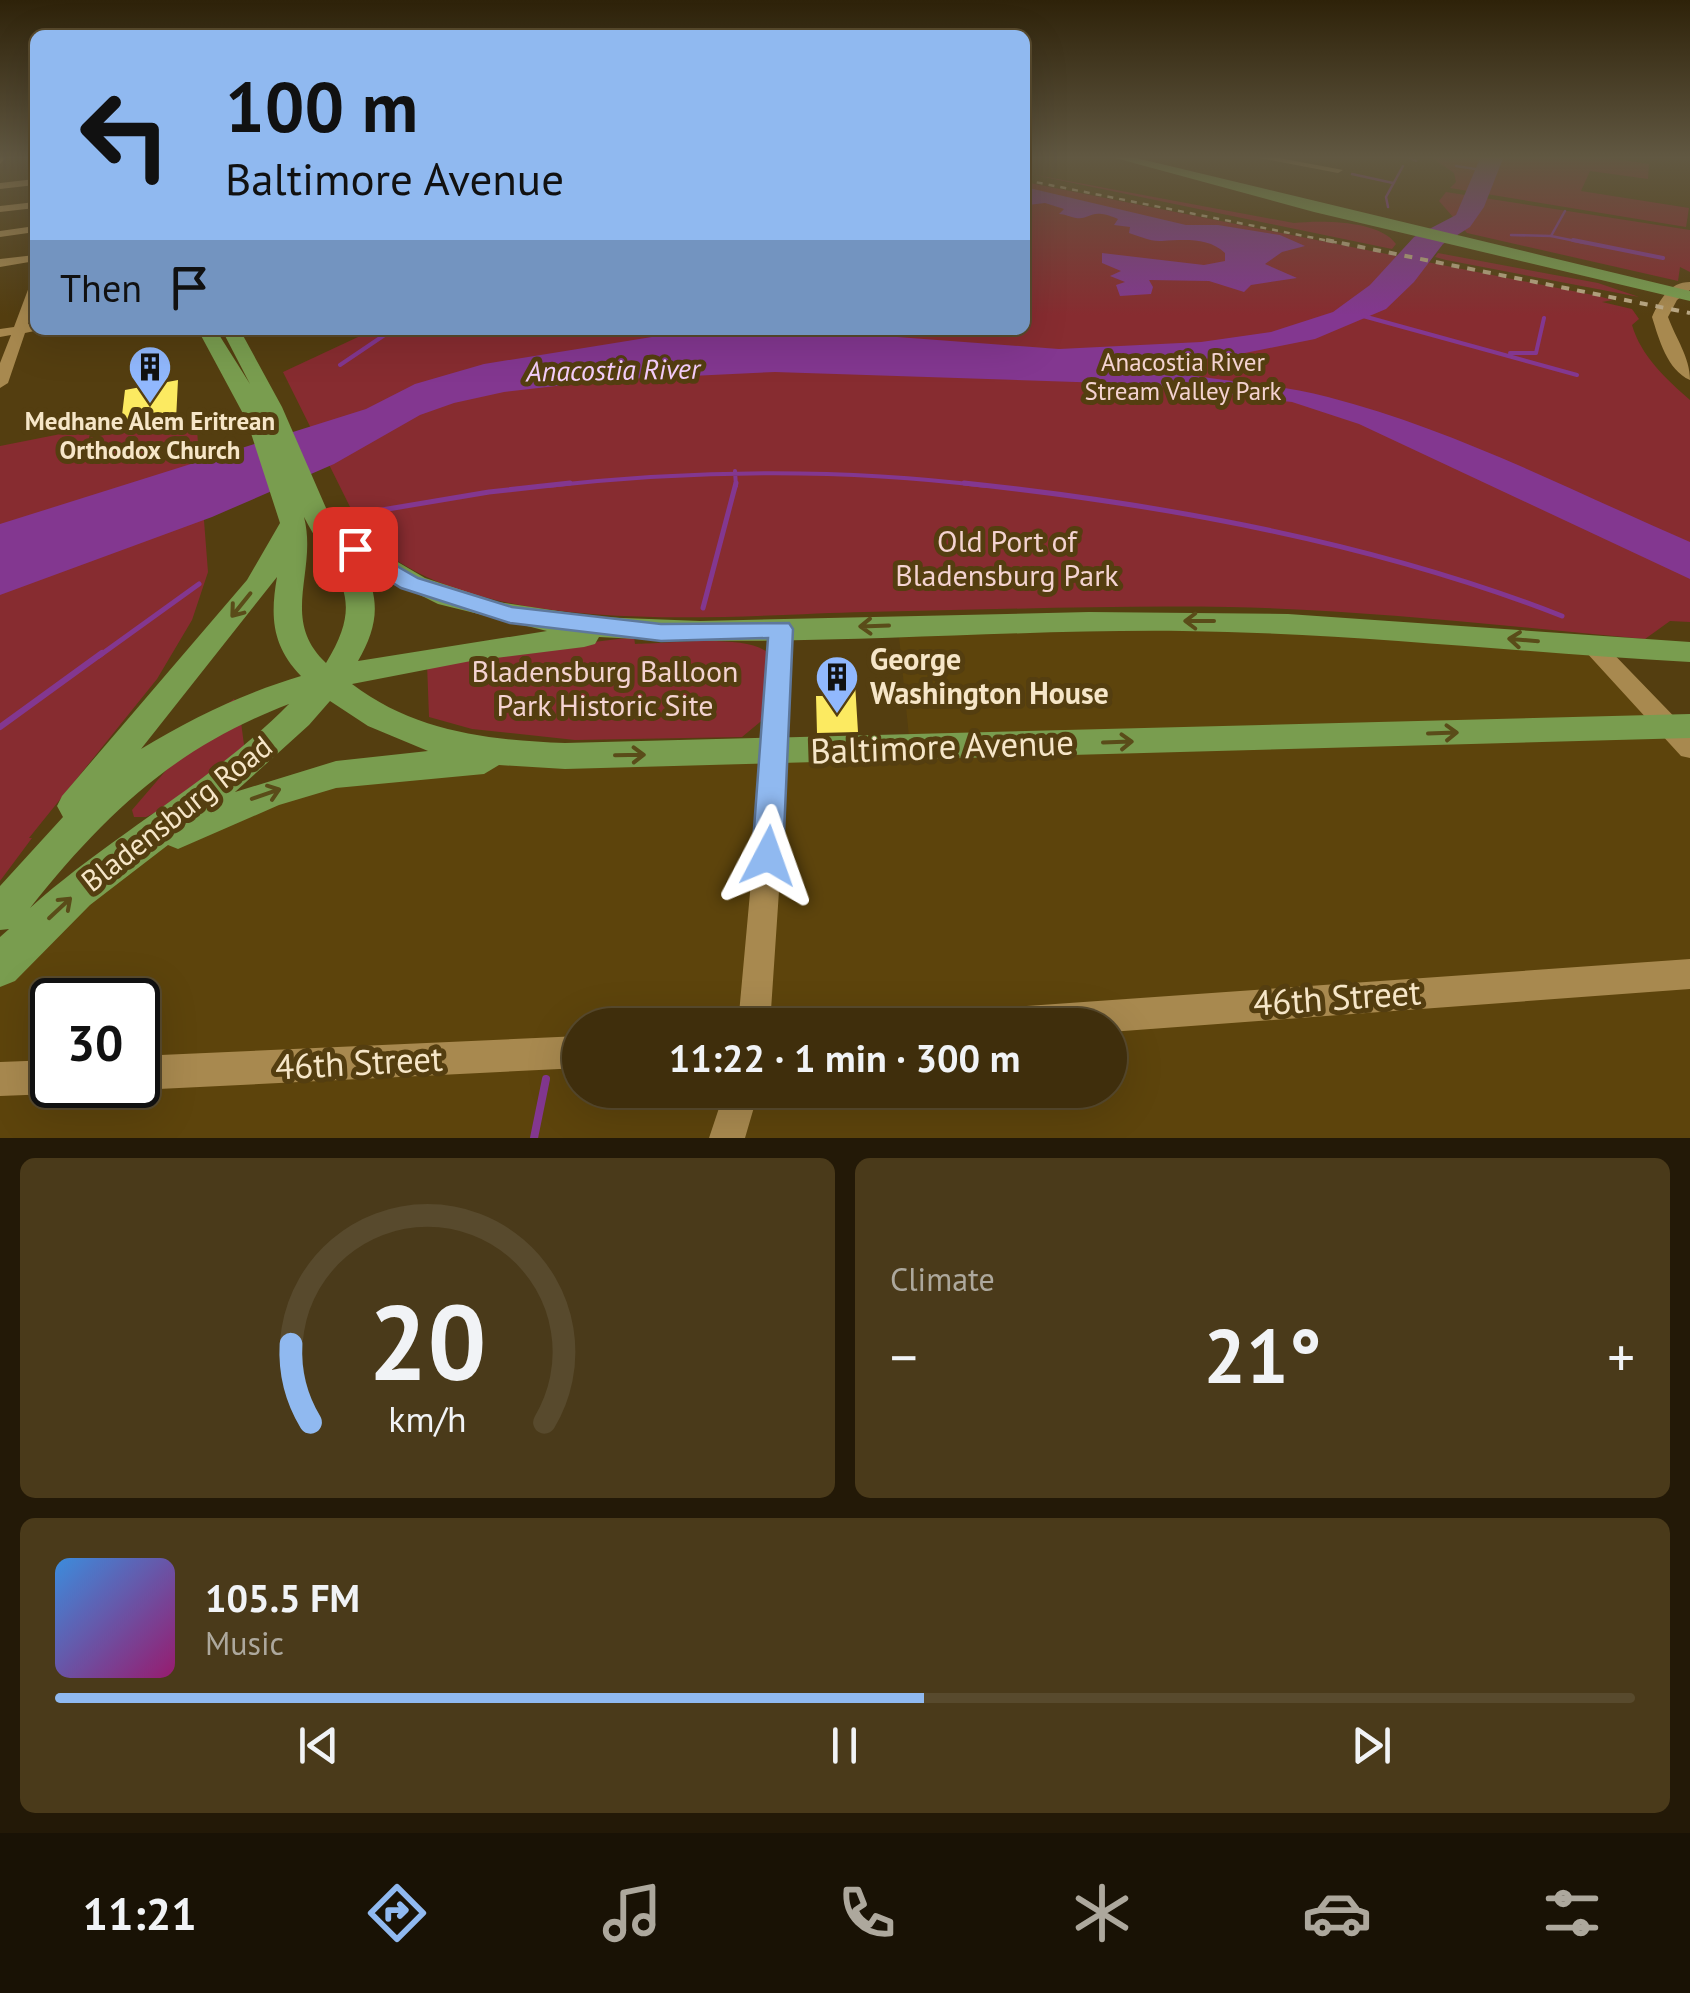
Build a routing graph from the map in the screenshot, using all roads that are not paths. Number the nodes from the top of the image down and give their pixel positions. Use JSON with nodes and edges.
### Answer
{"nodes":[{"id":1,"x":1340,"y":209,"type":"edge"},
{"id":2,"x":30,"y":230,"type":"edge"},
{"id":3,"x":0,"y":234,"type":"edge"},
{"id":4,"x":30,"y":259,"type":"edge"},
{"id":5,"x":0,"y":263,"type":"edge"},
{"id":6,"x":1686,"y":289,"type":"edge"},
{"id":7,"x":30,"y":298,"type":"edge"},
{"id":8,"x":30,"y":328,"type":"edge"},
{"id":9,"x":17,"y":330,"type":"junction"},
{"id":10,"x":0,"y":333,"type":"edge"},
{"id":11,"x":209,"y":335,"type":"edge"},
{"id":12,"x":233,"y":335,"type":"edge"},
{"id":13,"x":1690,"y":374,"type":"edge"},
{"id":14,"x":0,"y":383,"type":"edge"},
{"id":15,"x":270,"y":429,"type":"junction"},
{"id":16,"x":303,"y":515,"type":"junction"},
{"id":17,"x":781,"y":629,"type":"junction"},
{"id":18,"x":661,"y":632,"type":"junction"},
{"id":19,"x":1593,"y":646,"type":"junction"},
{"id":20,"x":1690,"y":652,"type":"edge"},
{"id":21,"x":405,"y":664,"type":"junction"},
{"id":22,"x":326,"y":681,"type":"junction"},
{"id":23,"x":369,"y":715,"type":"junction"},
{"id":24,"x":1683,"y":734,"type":"edge"},
{"id":25,"x":776,"y":752,"type":"junction"},
{"id":26,"x":533,"y":756,"type":"junction"},
{"id":27,"x":114,"y":863,"type":"junction"},
{"id":28,"x":1,"y":914,"type":"edge"},
{"id":29,"x":0,"y":967,"type":"edge"},
{"id":30,"x":1690,"y":974,"type":"edge"},
{"id":31,"x":755,"y":1008,"type":"edge"},
{"id":32,"x":1127,"y":1015,"type":"edge"},
{"id":33,"x":562,"y":1053,"type":"edge"},
{"id":34,"x":160,"y":1073,"type":"edge"},
{"id":35,"x":30,"y":1078,"type":"edge"},
{"id":36,"x":0,"y":1079,"type":"edge"},
{"id":37,"x":736,"y":1108,"type":"edge"},
{"id":38,"x":727,"y":1138,"type":"edge"}],
"edges":[{"from":1,"to":6,"type":"main road"},
{"from":2,"to":3,"type":"street"},
{"from":4,"to":5,"type":"street"},
{"from":6,"to":13,"type":"street"},
{"from":7,"to":9,"type":"street"},
{"from":8,"to":9,"type":"street"},
{"from":9,"to":10,"type":"street"},
{"from":9,"to":14,"type":"street"},
{"from":11,"to":15,"type":"main road","name":"Bladensburg Road"},
{"from":12,"to":15,"type":"main road","name":"Bladensburg Road"},
{"from":15,"to":16,"type":"main road","name":"Bladensburg Road"},
{"from":16,"to":18,"type":"main road"},
{"from":16,"to":22,"type":"main road","name":"Baltimore Avenue"},
{"from":16,"to":22,"type":"main road","name":"Bladensburg Road"},
{"from":16,"to":28,"type":"main road","name":"Bladensburg Road","one_way":true},
{"from":17,"to":18,"type":"main road"},
{"from":19,"to":17,"type":"main road","one_way":true},
{"from":17,"to":25,"type":"street"},
{"from":18,"to":21,"type":"main road"},
{"from":19,"to":20,"type":"main road"},
{"from":19,"to":24,"type":"street"},
{"from":21,"to":22,"type":"main road"},
{"from":21,"to":23,"type":"main road"},
{"from":22,"to":23,"type":"main road","name":"Baltimore Avenue"},
{"from":22,"to":27,"type":"main road","name":"Bladensburg Road"},
{"from":22,"to":28,"type":"main road"},
{"from":23,"to":26,"type":"main road","name":"Baltimore Avenue"},
{"from":25,"to":24,"type":"main road","name":"Baltimore Avenue","one_way":true},
{"from":26,"to":25,"type":"main road","name":"Baltimore Avenue","one_way":true},
{"from":25,"to":31,"type":"street"},
{"from":27,"to":26,"type":"main road","one_way":true},
{"from":29,"to":27,"type":"main road","name":"Bladensburg Road","one_way":true},
{"from":30,"to":32,"type":"street","name":"46th Street"},
{"from":33,"to":34,"type":"street","name":"46th Street"},
{"from":35,"to":36,"type":"street"},
{"from":37,"to":38,"type":"street"}]}
